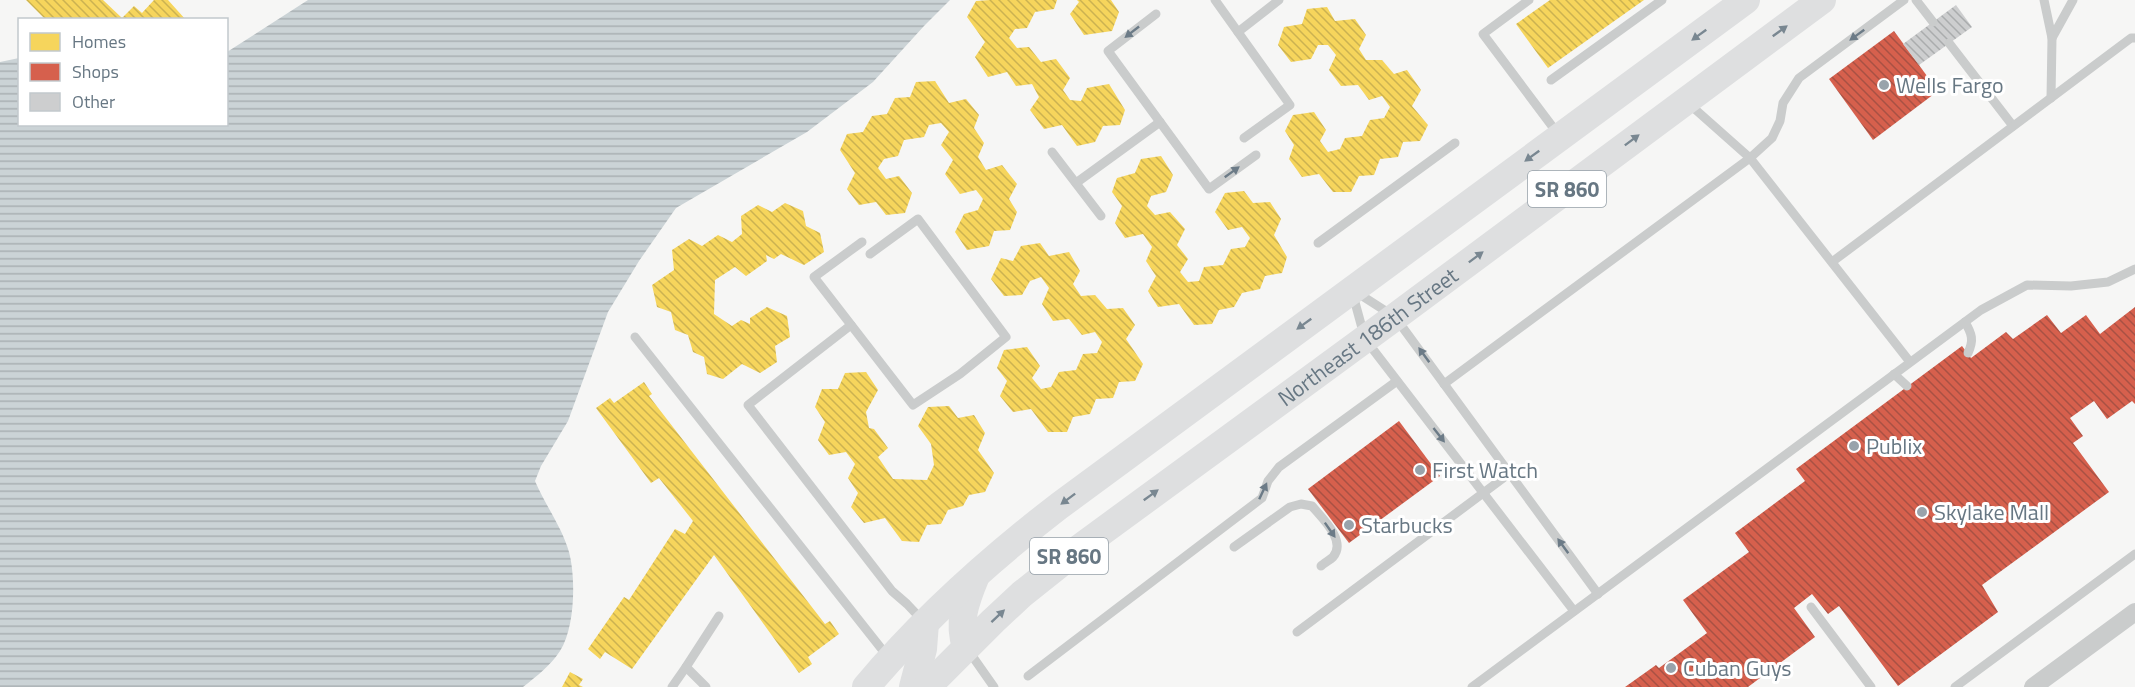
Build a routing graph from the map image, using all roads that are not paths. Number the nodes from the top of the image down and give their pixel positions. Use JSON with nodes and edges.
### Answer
{"nodes":[{"id":1,"x":1215,"y":0,"type":"edge"},
{"id":2,"x":1279,"y":0,"type":"edge"},
{"id":3,"x":1529,"y":0,"type":"edge"},
{"id":4,"x":1662,"y":0,"type":"edge"},
{"id":5,"x":1746,"y":0,"type":"edge"},
{"id":6,"x":1822,"y":0,"type":"edge"},
{"id":7,"x":1904,"y":0,"type":"edge"},
{"id":8,"x":1916,"y":0,"type":"edge"},
{"id":9,"x":2044,"y":0,"type":"edge"},
{"id":10,"x":2073,"y":0,"type":"edge"},
{"id":11,"x":1156,"y":14,"type":"dead end"},
{"id":12,"x":1933,"y":22,"type":"dead end"},
{"id":13,"x":1238,"y":32,"type":"junction"},
{"id":14,"x":2052,"y":38,"type":"junction"},
{"id":15,"x":2135,"y":38,"type":"edge"},
{"id":16,"x":1949,"y":43,"type":"dead end"},
{"id":17,"x":1551,"y":80,"type":"dead end"},
{"id":18,"x":2051,"y":98,"type":"junction"},
{"id":19,"x":1685,"y":101,"type":"junction"},
{"id":20,"x":1160,"y":122,"type":"junction"},
{"id":21,"x":2013,"y":126,"type":"junction"},
{"id":22,"x":1560,"y":136,"type":"junction"},
{"id":23,"x":1244,"y":138,"type":"dead end"},
{"id":24,"x":1455,"y":143,"type":"dead end"},
{"id":25,"x":1052,"y":152,"type":"dead end"},
{"id":26,"x":1256,"y":155,"type":"dead end"},
{"id":27,"x":1750,"y":158,"type":"junction"},
{"id":28,"x":1076,"y":183,"type":"junction"},
{"id":29,"x":1101,"y":216,"type":"dead end"},
{"id":30,"x":862,"y":242,"type":"dead end"},
{"id":31,"x":1318,"y":243,"type":"dead end"},
{"id":32,"x":870,"y":254,"type":"dead end"},
{"id":33,"x":1832,"y":262,"type":"junction"},
{"id":34,"x":2135,"y":269,"type":"edge"},
{"id":35,"x":1351,"y":290,"type":"junction"},
{"id":36,"x":1395,"y":317,"type":"junction"},
{"id":37,"x":1965,"y":322,"type":"junction"},
{"id":38,"x":851,"y":325,"type":"junction"},
{"id":39,"x":635,"y":337,"type":"dead end"},
{"id":40,"x":1365,"y":339,"type":"junction"},
{"id":41,"x":1968,"y":353,"type":"dead end"},
{"id":42,"x":1910,"y":363,"type":"junction"},
{"id":43,"x":1894,"y":374,"type":"junction"},
{"id":44,"x":1397,"y":381,"type":"junction"},
{"id":45,"x":1444,"y":384,"type":"junction"},
{"id":46,"x":1907,"y":386,"type":"dead end"},
{"id":47,"x":1510,"y":473,"type":"junction"},
{"id":48,"x":1484,"y":493,"type":"junction"},
{"id":49,"x":1234,"y":547,"type":"dead end"},
{"id":50,"x":2135,"y":554,"type":"edge"},
{"id":51,"x":1321,"y":566,"type":"dead end"},
{"id":52,"x":977,"y":574,"type":"junction"},
{"id":53,"x":1598,"y":594,"type":"junction"},
{"id":54,"x":1811,"y":607,"type":"dead end"},
{"id":55,"x":1574,"y":611,"type":"junction"},
{"id":56,"x":2135,"y":612,"type":"edge"},
{"id":57,"x":719,"y":616,"type":"dead end"},
{"id":58,"x":925,"y":623,"type":"junction"},
{"id":59,"x":1297,"y":632,"type":"dead end"},
{"id":60,"x":966,"y":647,"type":"junction"},
{"id":61,"x":889,"y":659,"type":"junction"},
{"id":62,"x":686,"y":667,"type":"junction"},
{"id":63,"x":1028,"y":676,"type":"dead end"},
{"id":64,"x":672,"y":687,"type":"edge"},
{"id":65,"x":706,"y":687,"type":"edge"},
{"id":66,"x":866,"y":687,"type":"edge"},
{"id":67,"x":914,"y":687,"type":"edge"},
{"id":68,"x":927,"y":687,"type":"edge"},
{"id":69,"x":994,"y":687,"type":"edge"},
{"id":70,"x":1472,"y":687,"type":"edge"},
{"id":71,"x":1871,"y":687,"type":"edge"},
{"id":72,"x":1955,"y":687,"type":"edge"},
{"id":73,"x":2033,"y":687,"type":"edge"}],
"edges":[{"from":1,"to":13,"type":"lane"},
{"from":2,"to":13,"type":"lane"},
{"from":3,"to":22,"type":"lane"},
{"from":4,"to":17,"type":"lane"},
{"from":5,"to":22,"type":"main road","name":"Northeast 186th Street","number":"SR 860","one_way":true},
{"from":19,"to":6,"type":"main road","name":"Northeast 186th Street","number":"SR 860","one_way":true},
{"from":7,"to":27,"type":"lane","one_way":true},
{"from":8,"to":12,"type":"lane"},
{"from":9,"to":14,"type":"lane"},
{"from":10,"to":14,"type":"lane"},
{"from":11,"to":20,"type":"lane","one_way":true},
{"from":13,"to":23,"type":"lane"},
{"from":14,"to":18,"type":"lane"},
{"from":15,"to":18,"type":"lane"},
{"from":16,"to":21,"type":"lane"},
{"from":18,"to":21,"type":"lane"},
{"from":19,"to":27,"type":"lane"},
{"from":36,"to":19,"type":"main road","name":"Northeast 186th Street","number":"SR 860","one_way":true},
{"from":20,"to":26,"type":"lane","one_way":true},
{"from":20,"to":28,"type":"lane"},
{"from":21,"to":33,"type":"lane"},
{"from":22,"to":35,"type":"main road","name":"Northeast 186th Street","number":"SR 860","one_way":true},
{"from":24,"to":31,"type":"lane"},
{"from":25,"to":28,"type":"lane"},
{"from":27,"to":33,"type":"lane"},
{"from":27,"to":45,"type":"lane"},
{"from":28,"to":29,"type":"lane"},
{"from":30,"to":38,"type":"lane"},
{"from":32,"to":38,"type":"lane"},
{"from":33,"to":42,"type":"lane"},
{"from":34,"to":37,"type":"lane"},
{"from":35,"to":36,"type":"lane"},
{"from":35,"to":40,"type":"lane"},
{"from":35,"to":52,"type":"main road","name":"Northeast 186th Street","number":"SR 860","one_way":true},
{"from":36,"to":40,"type":"main road","name":"Northeast 186th Street","number":"SR 860"},
{"from":45,"to":36,"type":"lane","one_way":true},
{"from":37,"to":41,"type":"lane"},
{"from":37,"to":42,"type":"lane"},
{"from":38,"to":58,"type":"lane"},
{"from":39,"to":61,"type":"lane"},
{"from":40,"to":44,"type":"lane"},
{"from":60,"to":40,"type":"main road","name":"Northeast 186th Street","number":"SR 860","one_way":true},
{"from":42,"to":43,"type":"lane"},
{"from":43,"to":46,"type":"lane"},
{"from":43,"to":53,"type":"lane"},
{"from":44,"to":48,"type":"lane","one_way":true},
{"from":63,"to":44,"type":"lane","one_way":true},
{"from":45,"to":47,"type":"lane"},
{"from":47,"to":48,"type":"lane"},
{"from":53,"to":47,"type":"lane","one_way":true},
{"from":48,"to":55,"type":"lane"},
{"from":48,"to":59,"type":"lane"},
{"from":49,"to":51,"type":"lane","one_way":true},
{"from":50,"to":72,"type":"lane"},
{"from":52,"to":58,"type":"main road","name":"Northeast 186th Street","number":"SR 860"},
{"from":52,"to":60,"type":"main road"},
{"from":53,"to":55,"type":"lane"},
{"from":54,"to":71,"type":"lane"},
{"from":55,"to":70,"type":"lane"},
{"from":56,"to":73,"type":"street"},
{"from":57,"to":62,"type":"lane"},
{"from":58,"to":61,"type":"main road","name":"Northeast 186th Street","number":"SR 860"},
{"from":58,"to":67,"type":"main road"},
{"from":60,"to":68,"type":"main road","name":"Northeast 186th Street","number":"SR 860"},
{"from":60,"to":69,"type":"lane"},
{"from":61,"to":66,"type":"main road","name":"Northeast 186th Street","number":"SR 860"},
{"from":62,"to":64,"type":"lane"},
{"from":62,"to":65,"type":"lane"}]}
